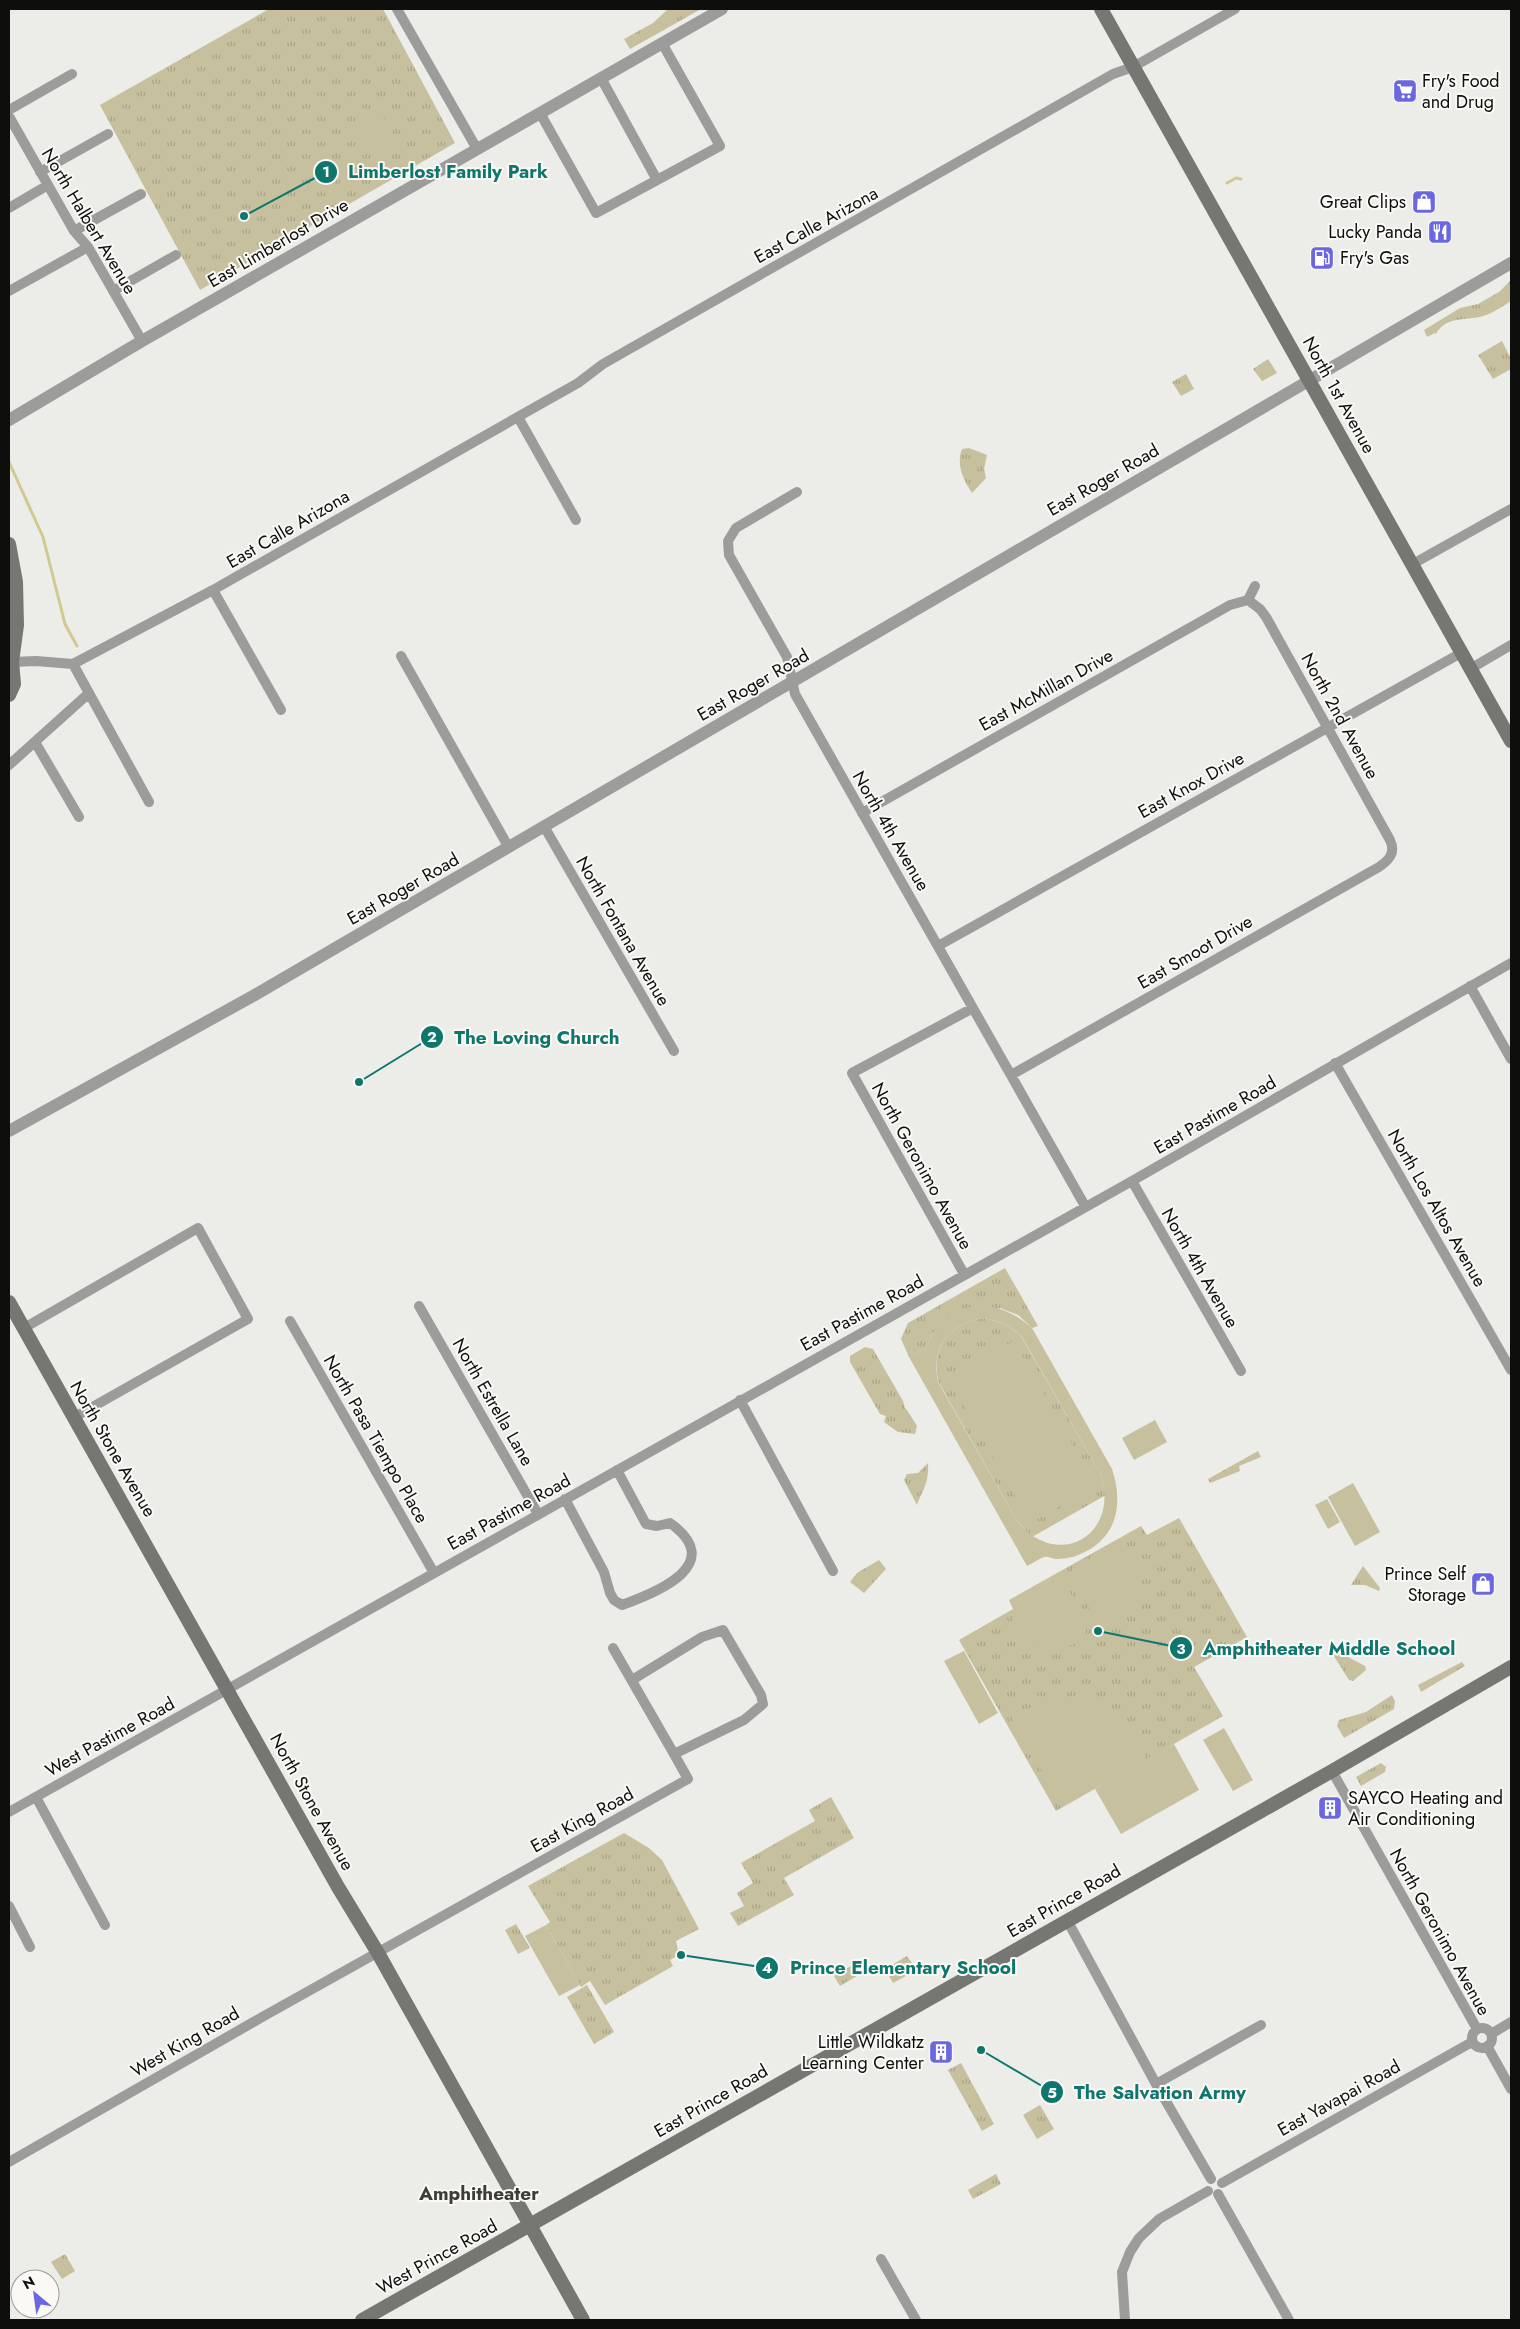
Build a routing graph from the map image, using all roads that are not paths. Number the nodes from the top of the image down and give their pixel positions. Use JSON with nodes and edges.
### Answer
{"nodes":[{"id":1,"x":397,"y":9,"type":"edge"},
{"id":2,"x":722,"y":9,"type":"edge"},
{"id":3,"x":1102,"y":9,"type":"edge"},
{"id":4,"x":1235,"y":9,"type":"edge"},
{"id":5,"x":662,"y":43,"type":"junction"},
{"id":6,"x":1133,"y":67,"type":"junction"},
{"id":7,"x":72,"y":74,"type":"dead end"},
{"id":8,"x":601,"y":78,"type":"junction"},
{"id":9,"x":540,"y":113,"type":"junction"},
{"id":10,"x":9,"y":115,"type":"edge"},
{"id":11,"x":108,"y":134,"type":"dead end"},
{"id":12,"x":477,"y":149,"type":"junction"},
{"id":13,"x":40,"y":172,"type":"junction"},
{"id":14,"x":657,"y":180,"type":"junction"},
{"id":15,"x":48,"y":185,"type":"junction"},
{"id":16,"x":141,"y":194,"type":"dead end"},
{"id":17,"x":9,"y":208,"type":"edge"},
{"id":18,"x":74,"y":231,"type":"junction"},
{"id":19,"x":88,"y":248,"type":"junction"},
{"id":20,"x":176,"y":255,"type":"dead end"},
{"id":21,"x":1511,"y":263,"type":"edge"},
{"id":22,"x":9,"y":291,"type":"edge"},
{"id":23,"x":113,"y":291,"type":"junction"},
{"id":24,"x":142,"y":341,"type":"junction"},
{"id":25,"x":1309,"y":380,"type":"junction"},
{"id":26,"x":518,"y":417,"type":"junction"},
{"id":27,"x":9,"y":420,"type":"edge"},
{"id":28,"x":797,"y":492,"type":"dead end"},
{"id":29,"x":1511,"y":509,"type":"edge"},
{"id":30,"x":576,"y":520,"type":"dead end"},
{"id":31,"x":9,"y":544,"type":"edge"},
{"id":32,"x":1411,"y":565,"type":"junction"},
{"id":33,"x":1254,"y":586,"type":"dead end"},
{"id":34,"x":213,"y":590,"type":"junction"},
{"id":35,"x":1248,"y":600,"type":"junction"},
{"id":36,"x":1511,"y":646,"type":"edge"},
{"id":37,"x":1461,"y":653,"type":"junction"},
{"id":38,"x":401,"y":656,"type":"dead end"},
{"id":39,"x":10,"y":664,"type":"edge"},
{"id":40,"x":73,"y":664,"type":"junction"},
{"id":41,"x":1470,"y":668,"type":"junction"},
{"id":42,"x":794,"y":681,"type":"junction"},
{"id":43,"x":88,"y":694,"type":"junction"},
{"id":44,"x":9,"y":695,"type":"edge"},
{"id":45,"x":281,"y":710,"type":"dead end"},
{"id":46,"x":1328,"y":727,"type":"junction"},
{"id":47,"x":1511,"y":741,"type":"edge"},
{"id":48,"x":35,"y":742,"type":"junction"},
{"id":49,"x":9,"y":766,"type":"edge"},
{"id":50,"x":149,"y":802,"type":"dead end"},
{"id":51,"x":862,"y":813,"type":"junction"},
{"id":52,"x":79,"y":816,"type":"dead end"},
{"id":53,"x":545,"y":828,"type":"junction"},
{"id":54,"x":509,"y":848,"type":"junction"},
{"id":55,"x":1395,"y":853,"type":"joint"},
{"id":56,"x":938,"y":946,"type":"junction"},
{"id":57,"x":1511,"y":963,"type":"edge"},
{"id":58,"x":1470,"y":986,"type":"junction"},
{"id":59,"x":973,"y":1008,"type":"junction"},
{"id":60,"x":674,"y":1051,"type":"dead end"},
{"id":61,"x":1511,"y":1059,"type":"edge"},
{"id":62,"x":1335,"y":1063,"type":"junction"},
{"id":63,"x":1011,"y":1075,"type":"junction"},
{"id":64,"x":9,"y":1131,"type":"edge"},
{"id":65,"x":1132,"y":1181,"type":"junction"},
{"id":66,"x":1085,"y":1206,"type":"junction"},
{"id":67,"x":964,"y":1274,"type":"junction"},
{"id":68,"x":9,"y":1302,"type":"edge"},
{"id":69,"x":419,"y":1306,"type":"dead end"},
{"id":70,"x":290,"y":1321,"type":"dead end"},
{"id":71,"x":24,"y":1328,"type":"junction"},
{"id":72,"x":1511,"y":1370,"type":"edge"},
{"id":73,"x":1241,"y":1371,"type":"dead end"},
{"id":74,"x":740,"y":1400,"type":"junction"},
{"id":75,"x":73,"y":1418,"type":"junction"},
{"id":76,"x":617,"y":1470,"type":"junction"},
{"id":77,"x":565,"y":1499,"type":"junction"},
{"id":78,"x":538,"y":1514,"type":"junction"},
{"id":79,"x":833,"y":1571,"type":"dead end"},
{"id":80,"x":434,"y":1573,"type":"junction"},
{"id":81,"x":613,"y":1648,"type":"dead end"},
{"id":82,"x":1511,"y":1667,"type":"edge"},
{"id":83,"x":632,"y":1680,"type":"junction"},
{"id":84,"x":227,"y":1689,"type":"junction"},
{"id":85,"x":674,"y":1754,"type":"junction"},
{"id":86,"x":1332,"y":1771,"type":"junction"},
{"id":87,"x":36,"y":1797,"type":"junction"},
{"id":88,"x":9,"y":1812,"type":"edge"},
{"id":89,"x":9,"y":1906,"type":"edge"},
{"id":90,"x":1066,"y":1920,"type":"junction"},
{"id":91,"x":105,"y":1925,"type":"dead end"},
{"id":92,"x":30,"y":1947,"type":"dead end"},
{"id":93,"x":378,"y":1954,"type":"junction"},
{"id":94,"x":1511,"y":2022,"type":"edge"},
{"id":95,"x":1261,"y":2025,"type":"dead end"},
{"id":96,"x":1477,"y":2029,"type":"junction"},
{"id":97,"x":1490,"y":2034,"type":"junction"},
{"id":98,"x":1472,"y":2042,"type":"junction"},
{"id":99,"x":1487,"y":2046,"type":"junction"},
{"id":100,"x":1156,"y":2084,"type":"junction"},
{"id":101,"x":1511,"y":2089,"type":"edge"},
{"id":102,"x":9,"y":2162,"type":"edge"},
{"id":103,"x":1211,"y":2179,"type":"junction"},
{"id":104,"x":1222,"y":2183,"type":"junction"},
{"id":105,"x":1208,"y":2191,"type":"junction"},
{"id":106,"x":1218,"y":2194,"type":"junction"},
{"id":107,"x":530,"y":2226,"type":"junction"},
{"id":108,"x":881,"y":2259,"type":"dead end"},
{"id":109,"x":362,"y":2320,"type":"edge"},
{"id":110,"x":583,"y":2320,"type":"edge"},
{"id":111,"x":916,"y":2320,"type":"edge"},
{"id":112,"x":1125,"y":2320,"type":"edge"},
{"id":113,"x":1289,"y":2320,"type":"edge"}],
"edges":[{"from":1,"to":12,"type":"street"},
{"from":2,"to":5,"type":"street","name":"East Limberlost Drive"},
{"from":3,"to":6,"type":"main road","name":"North 1st Avenue"},
{"from":4,"to":6,"type":"street"},
{"from":5,"to":8,"type":"street","name":"East Limberlost Drive"},
{"from":5,"to":14,"type":"street"},
{"from":6,"to":25,"type":"main road","name":"North 1st Avenue"},
{"from":6,"to":26,"type":"street","name":"East Calle Arizona"},
{"from":7,"to":10,"type":"street"},
{"from":8,"to":9,"type":"street","name":"East Limberlost Drive"},
{"from":8,"to":14,"type":"street"},
{"from":9,"to":12,"type":"street","name":"East Limberlost Drive"},
{"from":9,"to":14,"type":"street"},
{"from":10,"to":13,"type":"street","name":"North Halbert Avenue"},
{"from":11,"to":13,"type":"street"},
{"from":12,"to":24,"type":"street","name":"East Limberlost Drive"},
{"from":13,"to":15,"type":"street","name":"North Halbert Avenue"},
{"from":15,"to":17,"type":"street"},
{"from":15,"to":18,"type":"street","name":"North Halbert Avenue"},
{"from":16,"to":18,"type":"street"},
{"from":18,"to":19,"type":"street","name":"North Halbert Avenue"},
{"from":19,"to":22,"type":"street"},
{"from":19,"to":23,"type":"street","name":"North Halbert Avenue"},
{"from":20,"to":23,"type":"street"},
{"from":21,"to":25,"type":"street","name":"East Roger Road"},
{"from":23,"to":24,"type":"street","name":"North Halbert Avenue"},
{"from":24,"to":27,"type":"street","name":"East Limberlost Drive"},
{"from":25,"to":32,"type":"main road","name":"North 1st Avenue"},
{"from":25,"to":42,"type":"street","name":"East Roger Road"},
{"from":26,"to":30,"type":"street"},
{"from":26,"to":34,"type":"street","name":"East Calle Arizona"},
{"from":28,"to":42,"type":"street","name":"North 4th Avenue"},
{"from":29,"to":32,"type":"street"},
{"from":31,"to":39,"type":"main road"},
{"from":32,"to":37,"type":"main road","name":"North 1st Avenue"},
{"from":33,"to":35,"type":"street"},
{"from":34,"to":40,"type":"street","name":"East Calle Arizona"},
{"from":34,"to":45,"type":"street"},
{"from":35,"to":46,"type":"street","name":"North 2nd Avenue"},
{"from":35,"to":51,"type":"street","name":"East McMillan Drive"},
{"from":36,"to":41,"type":"street"},
{"from":37,"to":41,"type":"main road","name":"North 1st Avenue"},
{"from":37,"to":46,"type":"street","name":"East Knox Drive"},
{"from":38,"to":54,"type":"street"},
{"from":39,"to":40,"type":"street"},
{"from":39,"to":44,"type":"main road"},
{"from":40,"to":43,"type":"street"},
{"from":41,"to":47,"type":"main road","name":"North 1st Avenue"},
{"from":42,"to":51,"type":"street","name":"North 4th Avenue"},
{"from":42,"to":53,"type":"street","name":"East Roger Road"},
{"from":43,"to":48,"type":"street"},
{"from":43,"to":50,"type":"street"},
{"from":46,"to":55,"type":"street","name":"North 2nd Avenue"},
{"from":46,"to":56,"type":"street","name":"East Knox Drive"},
{"from":48,"to":49,"type":"street"},
{"from":48,"to":52,"type":"street"},
{"from":51,"to":56,"type":"street","name":"North 4th Avenue"},
{"from":53,"to":54,"type":"street","name":"East Roger Road"},
{"from":53,"to":60,"type":"street","name":"North Fontana Avenue"},
{"from":54,"to":64,"type":"street","name":"East Roger Road"},
{"from":55,"to":63,"type":"street","name":"East Smoot Drive"},
{"from":56,"to":59,"type":"street","name":"North 4th Avenue"},
{"from":57,"to":58,"type":"street","name":"East Pastime Road"},
{"from":58,"to":61,"type":"street"},
{"from":58,"to":62,"type":"street","name":"East Pastime Road"},
{"from":59,"to":63,"type":"street","name":"North 4th Avenue"},
{"from":59,"to":67,"type":"street","name":"North Geronimo Avenue"},
{"from":62,"to":65,"type":"street","name":"East Pastime Road"},
{"from":62,"to":72,"type":"street","name":"North Los Altos Avenue"},
{"from":63,"to":66,"type":"street","name":"North 4th Avenue"},
{"from":65,"to":66,"type":"street","name":"East Pastime Road"},
{"from":65,"to":73,"type":"street","name":"North 4th Avenue"},
{"from":66,"to":67,"type":"street","name":"East Pastime Road"},
{"from":67,"to":74,"type":"street","name":"East Pastime Road"},
{"from":68,"to":71,"type":"main road","name":"North Stone Avenue"},
{"from":69,"to":78,"type":"street","name":"North Estrella Lane"},
{"from":70,"to":80,"type":"street","name":"North Pasa Tiempo Place"},
{"from":71,"to":75,"type":"main road","name":"North Stone Avenue"},
{"from":71,"to":75,"type":"street"},
{"from":74,"to":76,"type":"street","name":"East Pastime Road"},
{"from":74,"to":79,"type":"street"},
{"from":75,"to":84,"type":"main road","name":"North Stone Avenue"},
{"from":76,"to":77,"type":"street","name":"East Pastime Road"},
{"from":76,"to":77,"type":"street"},
{"from":77,"to":78,"type":"street","name":"East Pastime Road"},
{"from":78,"to":80,"type":"street","name":"East Pastime Road"},
{"from":80,"to":84,"type":"street","name":"East Pastime Road"},
{"from":81,"to":83,"type":"street"},
{"from":82,"to":86,"type":"main road","name":"East Prince Road"},
{"from":83,"to":85,"type":"street"},
{"from":83,"to":85,"type":"street"},
{"from":84,"to":87,"type":"street","name":"West Pastime Road"},
{"from":84,"to":93,"type":"main road","name":"North Stone Avenue"},
{"from":85,"to":93,"type":"street","name":"East King Road"},
{"from":86,"to":90,"type":"main road","name":"East Prince Road"},
{"from":86,"to":96,"type":"street","name":"North Geronimo Avenue"},
{"from":87,"to":88,"type":"street","name":"West Pastime Road"},
{"from":87,"to":91,"type":"street"},
{"from":89,"to":92,"type":"street"},
{"from":90,"to":100,"type":"street"},
{"from":90,"to":107,"type":"main road","name":"East Prince Road"},
{"from":93,"to":102,"type":"street","name":"West King Road"},
{"from":93,"to":107,"type":"main road","name":"North Stone Avenue"},
{"from":94,"to":97,"type":"street"},
{"from":95,"to":100,"type":"street"},
{"from":96,"to":97,"type":"street"},
{"from":96,"to":98,"type":"street"},
{"from":97,"to":99,"type":"street"},
{"from":98,"to":99,"type":"street"},
{"from":98,"to":104,"type":"street","name":"East Yavapai Road"},
{"from":99,"to":101,"type":"street"},
{"from":100,"to":103,"type":"street"},
{"from":103,"to":104,"type":"street"},
{"from":103,"to":105,"type":"street"},
{"from":104,"to":106,"type":"street"},
{"from":105,"to":106,"type":"street"},
{"from":105,"to":112,"type":"street"},
{"from":106,"to":113,"type":"street"},
{"from":107,"to":109,"type":"main road","name":"West Prince Road"},
{"from":107,"to":110,"type":"main road","name":"North Stone Avenue"},
{"from":108,"to":111,"type":"street"}]}
